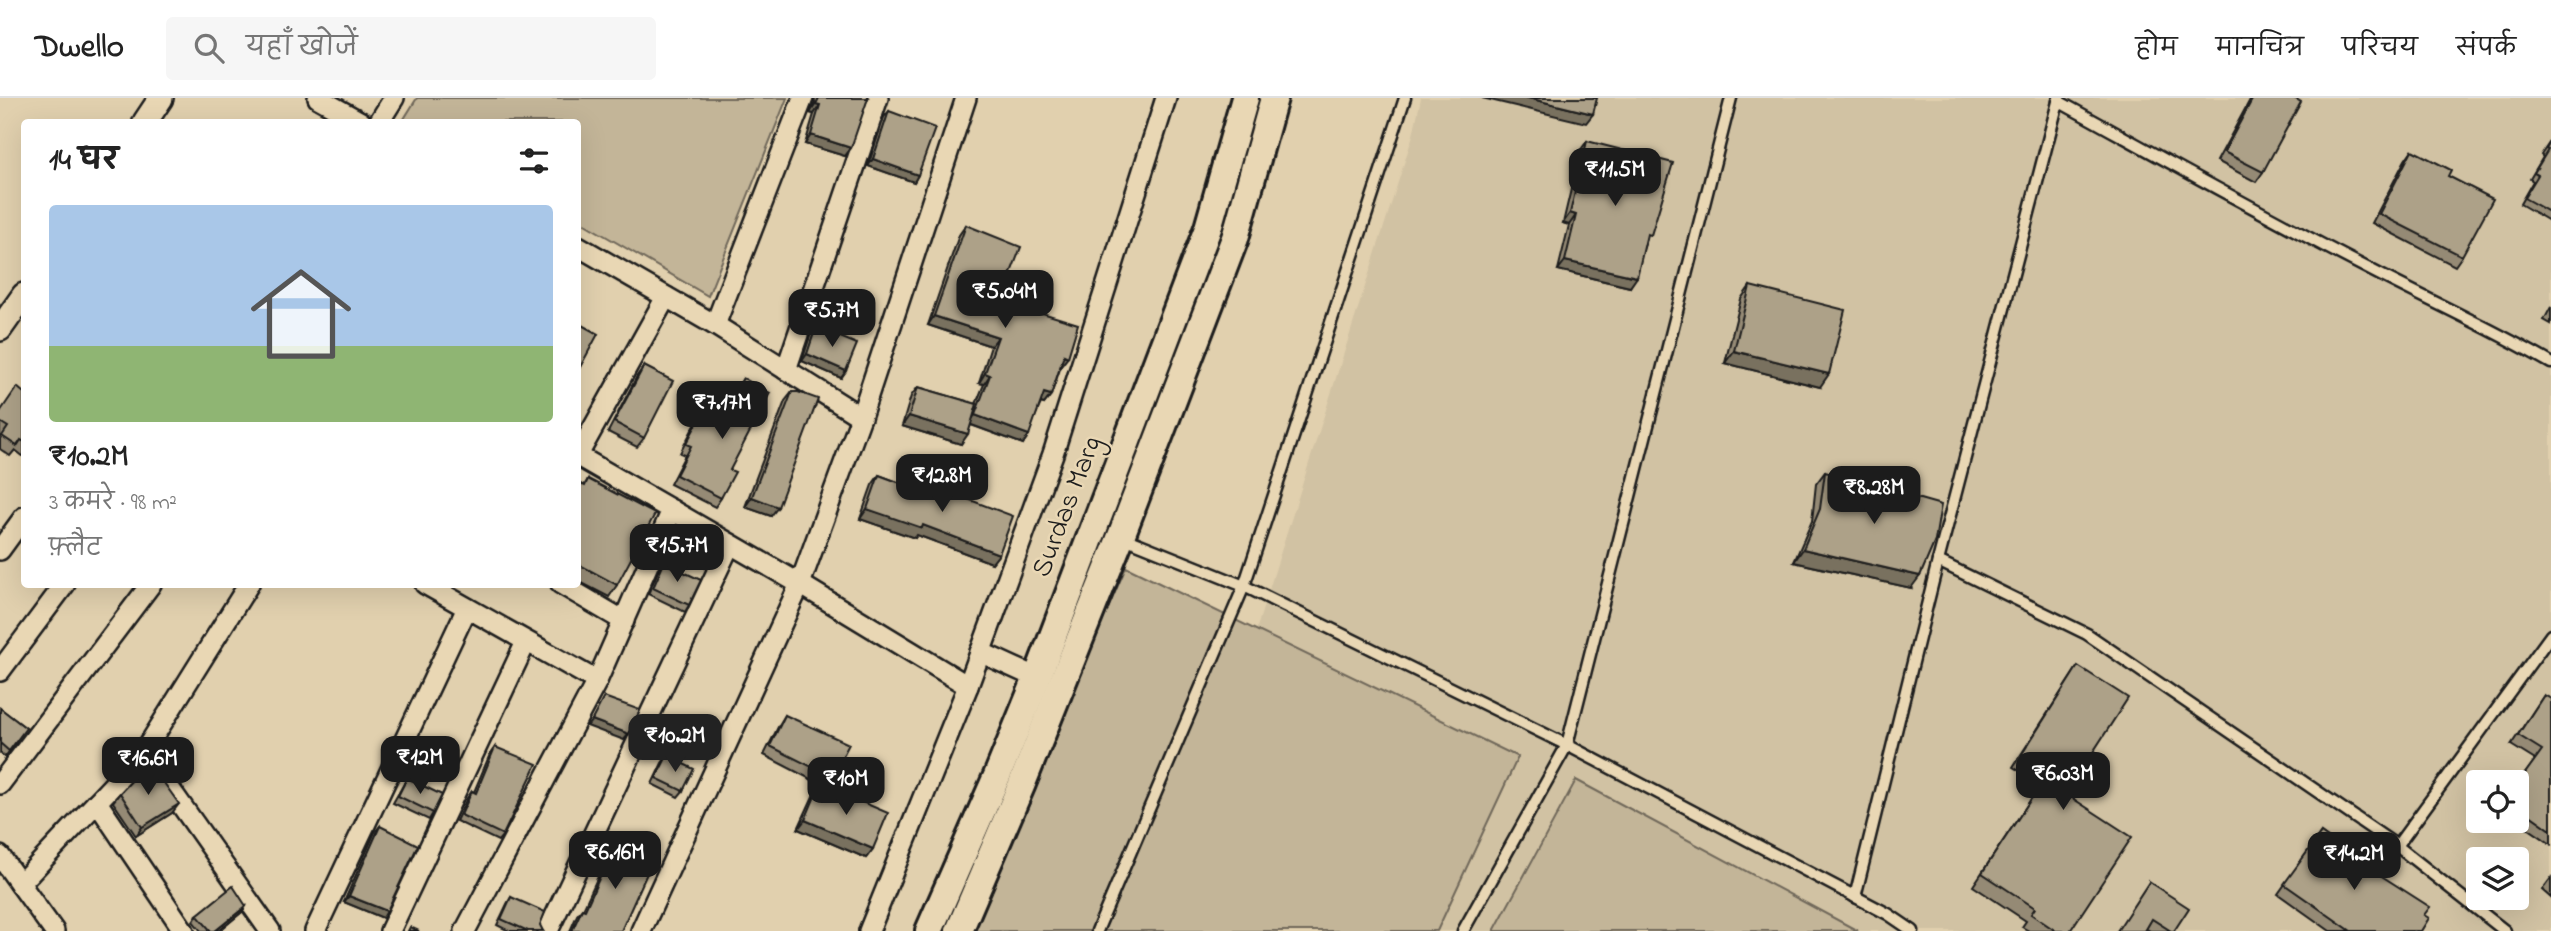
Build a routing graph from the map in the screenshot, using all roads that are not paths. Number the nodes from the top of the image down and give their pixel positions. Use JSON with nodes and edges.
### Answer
{"nodes":[{"id":1,"x":161,"y":98,"type":"edge"},
{"id":2,"x":318,"y":98,"type":"edge"},
{"id":3,"x":394,"y":98,"type":"edge"},
{"id":4,"x":803,"y":98,"type":"edge"},
{"id":5,"x":877,"y":98,"type":"edge"},
{"id":6,"x":966,"y":98,"type":"edge"},
{"id":7,"x":1166,"y":98,"type":"edge"},
{"id":8,"x":1245,"y":98,"type":"edge"},
{"id":9,"x":1274,"y":98,"type":"edge"},
{"id":10,"x":1405,"y":98,"type":"edge"},
{"id":11,"x":1731,"y":98,"type":"edge"},
{"id":12,"x":2058,"y":100,"type":"edge"},
{"id":13,"x":147,"y":119,"type":"edge"},
{"id":14,"x":356,"y":119,"type":"edge"},
{"id":15,"x":381,"y":119,"type":"edge"},
{"id":16,"x":581,"y":248,"type":"edge"},
{"id":17,"x":666,"y":297,"type":"junction"},
{"id":18,"x":21,"y":299,"type":"edge"},
{"id":19,"x":715,"y":325,"type":"junction"},
{"id":20,"x":0,"y":330,"type":"edge"},
{"id":21,"x":2551,"y":363,"type":"edge"},
{"id":22,"x":786,"y":370,"type":"junction"},
{"id":23,"x":861,"y":417,"type":"junction"},
{"id":24,"x":581,"y":451,"type":"edge"},
{"id":25,"x":581,"y":458,"type":"edge"},
{"id":26,"x":672,"y":510,"type":"junction"},
{"id":27,"x":21,"y":521,"type":"edge"},
{"id":28,"x":1094,"y":525,"type":"junction"},
{"id":29,"x":1121,"y":536,"type":"junction"},
{"id":30,"x":730,"y":544,"type":"junction"},
{"id":31,"x":0,"y":550,"type":"edge"},
{"id":32,"x":1938,"y":561,"type":"junction"},
{"id":33,"x":800,"y":584,"type":"junction"},
{"id":34,"x":1244,"y":586,"type":"junction"},
{"id":35,"x":62,"y":588,"type":"edge"},
{"id":36,"x":148,"y":588,"type":"edge"},
{"id":37,"x":246,"y":588,"type":"edge"},
{"id":38,"x":432,"y":588,"type":"edge"},
{"id":39,"x":568,"y":588,"type":"edge"},
{"id":40,"x":467,"y":608,"type":"junction"},
{"id":41,"x":624,"y":621,"type":"junction"},
{"id":42,"x":2549,"y":641,"type":"edge"},
{"id":43,"x":526,"y":642,"type":"junction"},
{"id":44,"x":980,"y":652,"type":"junction"},
{"id":45,"x":0,"y":671,"type":"edge"},
{"id":46,"x":1037,"y":678,"type":"junction"},
{"id":47,"x":597,"y":681,"type":"junction"},
{"id":48,"x":968,"y":686,"type":"junction"},
{"id":49,"x":1567,"y":745,"type":"junction"},
{"id":50,"x":144,"y":752,"type":"junction"},
{"id":51,"x":0,"y":784,"type":"edge"},
{"id":52,"x":97,"y":802,"type":"junction"},
{"id":53,"x":2397,"y":846,"type":"junction"},
{"id":54,"x":0,"y":856,"type":"edge"},
{"id":55,"x":20,"y":884,"type":"junction"},
{"id":56,"x":1855,"y":897,"type":"junction"},
{"id":57,"x":54,"y":931,"type":"edge"},
{"id":58,"x":184,"y":931,"type":"edge"},
{"id":59,"x":270,"y":931,"type":"edge"},
{"id":60,"x":315,"y":931,"type":"edge"},
{"id":61,"x":390,"y":931,"type":"edge"},
{"id":62,"x":466,"y":931,"type":"edge"},
{"id":63,"x":548,"y":931,"type":"edge"},
{"id":64,"x":641,"y":931,"type":"edge"},
{"id":65,"x":869,"y":931,"type":"edge"},
{"id":66,"x":929,"y":931,"type":"edge"},
{"id":67,"x":959,"y":931,"type":"edge"},
{"id":68,"x":1097,"y":931,"type":"edge"},
{"id":69,"x":1463,"y":931,"type":"edge"},
{"id":70,"x":1913,"y":931,"type":"edge"},
{"id":71,"x":2505,"y":931,"type":"edge"}],
"edges":[{"from":1,"to":13,"type":"street"},
{"from":2,"to":14,"type":"street"},
{"from":3,"to":15,"type":"street"},
{"from":4,"to":19,"type":"street"},
{"from":5,"to":22,"type":"street"},
{"from":6,"to":23,"type":"street"},
{"from":7,"to":44,"type":"street"},
{"from":8,"to":28,"type":"main road","name":"Surdas Marg"},
{"from":9,"to":29,"type":"main road"},
{"from":10,"to":34,"type":"lane"},
{"from":11,"to":49,"type":"lane"},
{"from":12,"to":21,"type":"lane"},
{"from":12,"to":32,"type":"lane"},
{"from":16,"to":17,"type":"street"},
{"from":17,"to":19,"type":"street"},
{"from":17,"to":24,"type":"street"},
{"from":18,"to":20,"type":"street"},
{"from":19,"to":22,"type":"street"},
{"from":22,"to":23,"type":"street"},
{"from":23,"to":33,"type":"street"},
{"from":25,"to":26,"type":"street"},
{"from":26,"to":30,"type":"street"},
{"from":26,"to":41,"type":"street"},
{"from":27,"to":31,"type":"street"},
{"from":28,"to":29,"type":"main road"},
{"from":28,"to":46,"type":"main road","name":"Surdas Marg"},
{"from":29,"to":34,"type":"lane"},
{"from":29,"to":67,"type":"main road"},
{"from":30,"to":33,"type":"street"},
{"from":30,"to":63,"type":"street"},
{"from":32,"to":53,"type":"lane"},
{"from":32,"to":56,"type":"lane"},
{"from":33,"to":48,"type":"street"},
{"from":33,"to":64,"type":"street"},
{"from":34,"to":49,"type":"lane"},
{"from":34,"to":68,"type":"lane"},
{"from":35,"to":45,"type":"street"},
{"from":36,"to":51,"type":"street"},
{"from":37,"to":50,"type":"street"},
{"from":38,"to":40,"type":"street"},
{"from":39,"to":41,"type":"street"},
{"from":40,"to":43,"type":"street"},
{"from":40,"to":60,"type":"street"},
{"from":41,"to":47,"type":"street"},
{"from":42,"to":53,"type":"lane"},
{"from":43,"to":47,"type":"street"},
{"from":43,"to":61,"type":"street"},
{"from":44,"to":46,"type":"street"},
{"from":44,"to":48,"type":"street"},
{"from":46,"to":66,"type":"main road","name":"Surdas Marg"},
{"from":47,"to":62,"type":"street"},
{"from":48,"to":65,"type":"street"},
{"from":49,"to":56,"type":"lane"},
{"from":49,"to":69,"type":"lane"},
{"from":50,"to":52,"type":"street"},
{"from":50,"to":59,"type":"street"},
{"from":52,"to":55,"type":"street"},
{"from":52,"to":58,"type":"street"},
{"from":53,"to":71,"type":"lane"},
{"from":54,"to":55,"type":"street"},
{"from":55,"to":57,"type":"street"},
{"from":56,"to":70,"type":"lane"}]}
